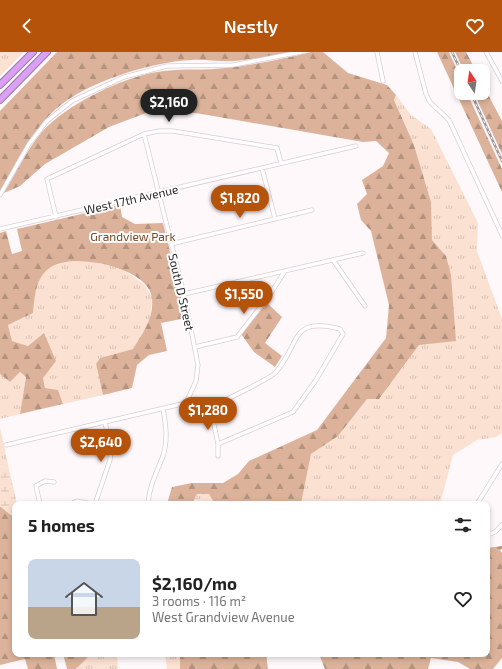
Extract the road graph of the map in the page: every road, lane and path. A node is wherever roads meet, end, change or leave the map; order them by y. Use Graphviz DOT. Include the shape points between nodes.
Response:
graph roads {
  1 [pos="33,52"];
  2 [pos="47,52"];
  3 [pos="302,52"];
  4 [pos="377,52"];
  5 [pos="415,52"];
  6 [pos="486,52"];
  7 [pos="383,81"];
  8 [pos="502,81"];
  9 [pos="0,85"];
  10 [pos="0,100"];
  11 [pos="144,134"];
  12 [pos="356,146"];
  13 [pos="282,163"];
  14 [pos="262,168"];
  15 [pos="158,193"];
  16 [pos="0,195"];
  17 [pos="312,210"];
  18 [pos="56,217"];
  19 [pos="275,219"];
  20 [pos="0,229"];
  21 [pos="502,235"];
  22 [pos="171,244"];
  23 [pos="363,253"];
  24 [pos="333,260"];
  25 [pos="285,272"];
  26 [pos="184,294"];
  27 [pos="366,306"];
  28 [pos="195,347"];
  29 [pos="186,403"];
  30 [pos="210,406"];
  31 [pos="163,408"];
  32 [pos="105,422"];
  33 [pos="218,444"];
  34 [pos="6,445"];
  35 [pos="218,456"];
  36 [pos="502,464"];
  37 [pos="54,482"];
  38 [pos="39,501"];
  39 [pos="96,501"];
  40 [pos="149,501"];
  41 [pos="480,501"];
  42 [pos="502,525"];
  43 [pos="490,534"];
  1 -- 9 [label="highway"];
  2 -- 10 [label="highway"];
  3 -- 16 [label="street" via="233,65 167,66 124,77 78,98 47,121 29,144"];
  4 -- 7 [label="street"];
  5 -- 21 [label="street" via="426,94 430,102 449,120"];
  6 -- 8 [label="street"];
  11 -- 13 [label="street" via="173,131 276,148"];
  11 -- 15 [label="street, South D Street"];
  11 -- 18 [label="street" via="47,179"];
  12 -- 13 [label="street, West 17th Avenue"];
  13 -- 14 [label="street, West 17th Avenue"];
  14 -- 15 [label="street, West 17th Avenue"];
  14 -- 19 [label="street"];
  15 -- 18 [label="street, West 17th Avenue"];
  15 -- 22 [label="street, South D Street"];
  17 -- 19 [label="street"];
  18 -- 20 [label="street, West 17th Avenue"];
  19 -- 22 [label="street"];
  22 -- 26 [label="street, South D Street"];
  23 -- 24 [label="street"];
  24 -- 25 [label="street"];
  24 -- 27 [label="street"];
  25 -- 26 [label="street"];
  25 -- 28 [label="street" via="237,337"];
  26 -- 28 [label="street, South D Street"];
  28 -- 29 [label="street, South D Street" via="196,381"];
  29 -- 30 [label="street"];
  29 -- 31 [label="street"];
  30 -- 33 [label="street"];
  30 -- 33 [label="street" via="276,373 301,331 309,326 323,324 340,329 343,334 316,380 293,412"];
  31 -- 32 [label="street"];
  31 -- 40 [label="street" via="165,444 153,478"];
  32 -- 34 [label="street"];
  32 -- 39 [label="street" via="111,450 110,460"];
  33 -- 35 [label="street"];
  36 -- 41 [label="street"];
  37 -- 38 [label="street" via="45,481 36,486"];
  42 -- 43 [label="street"];
}
